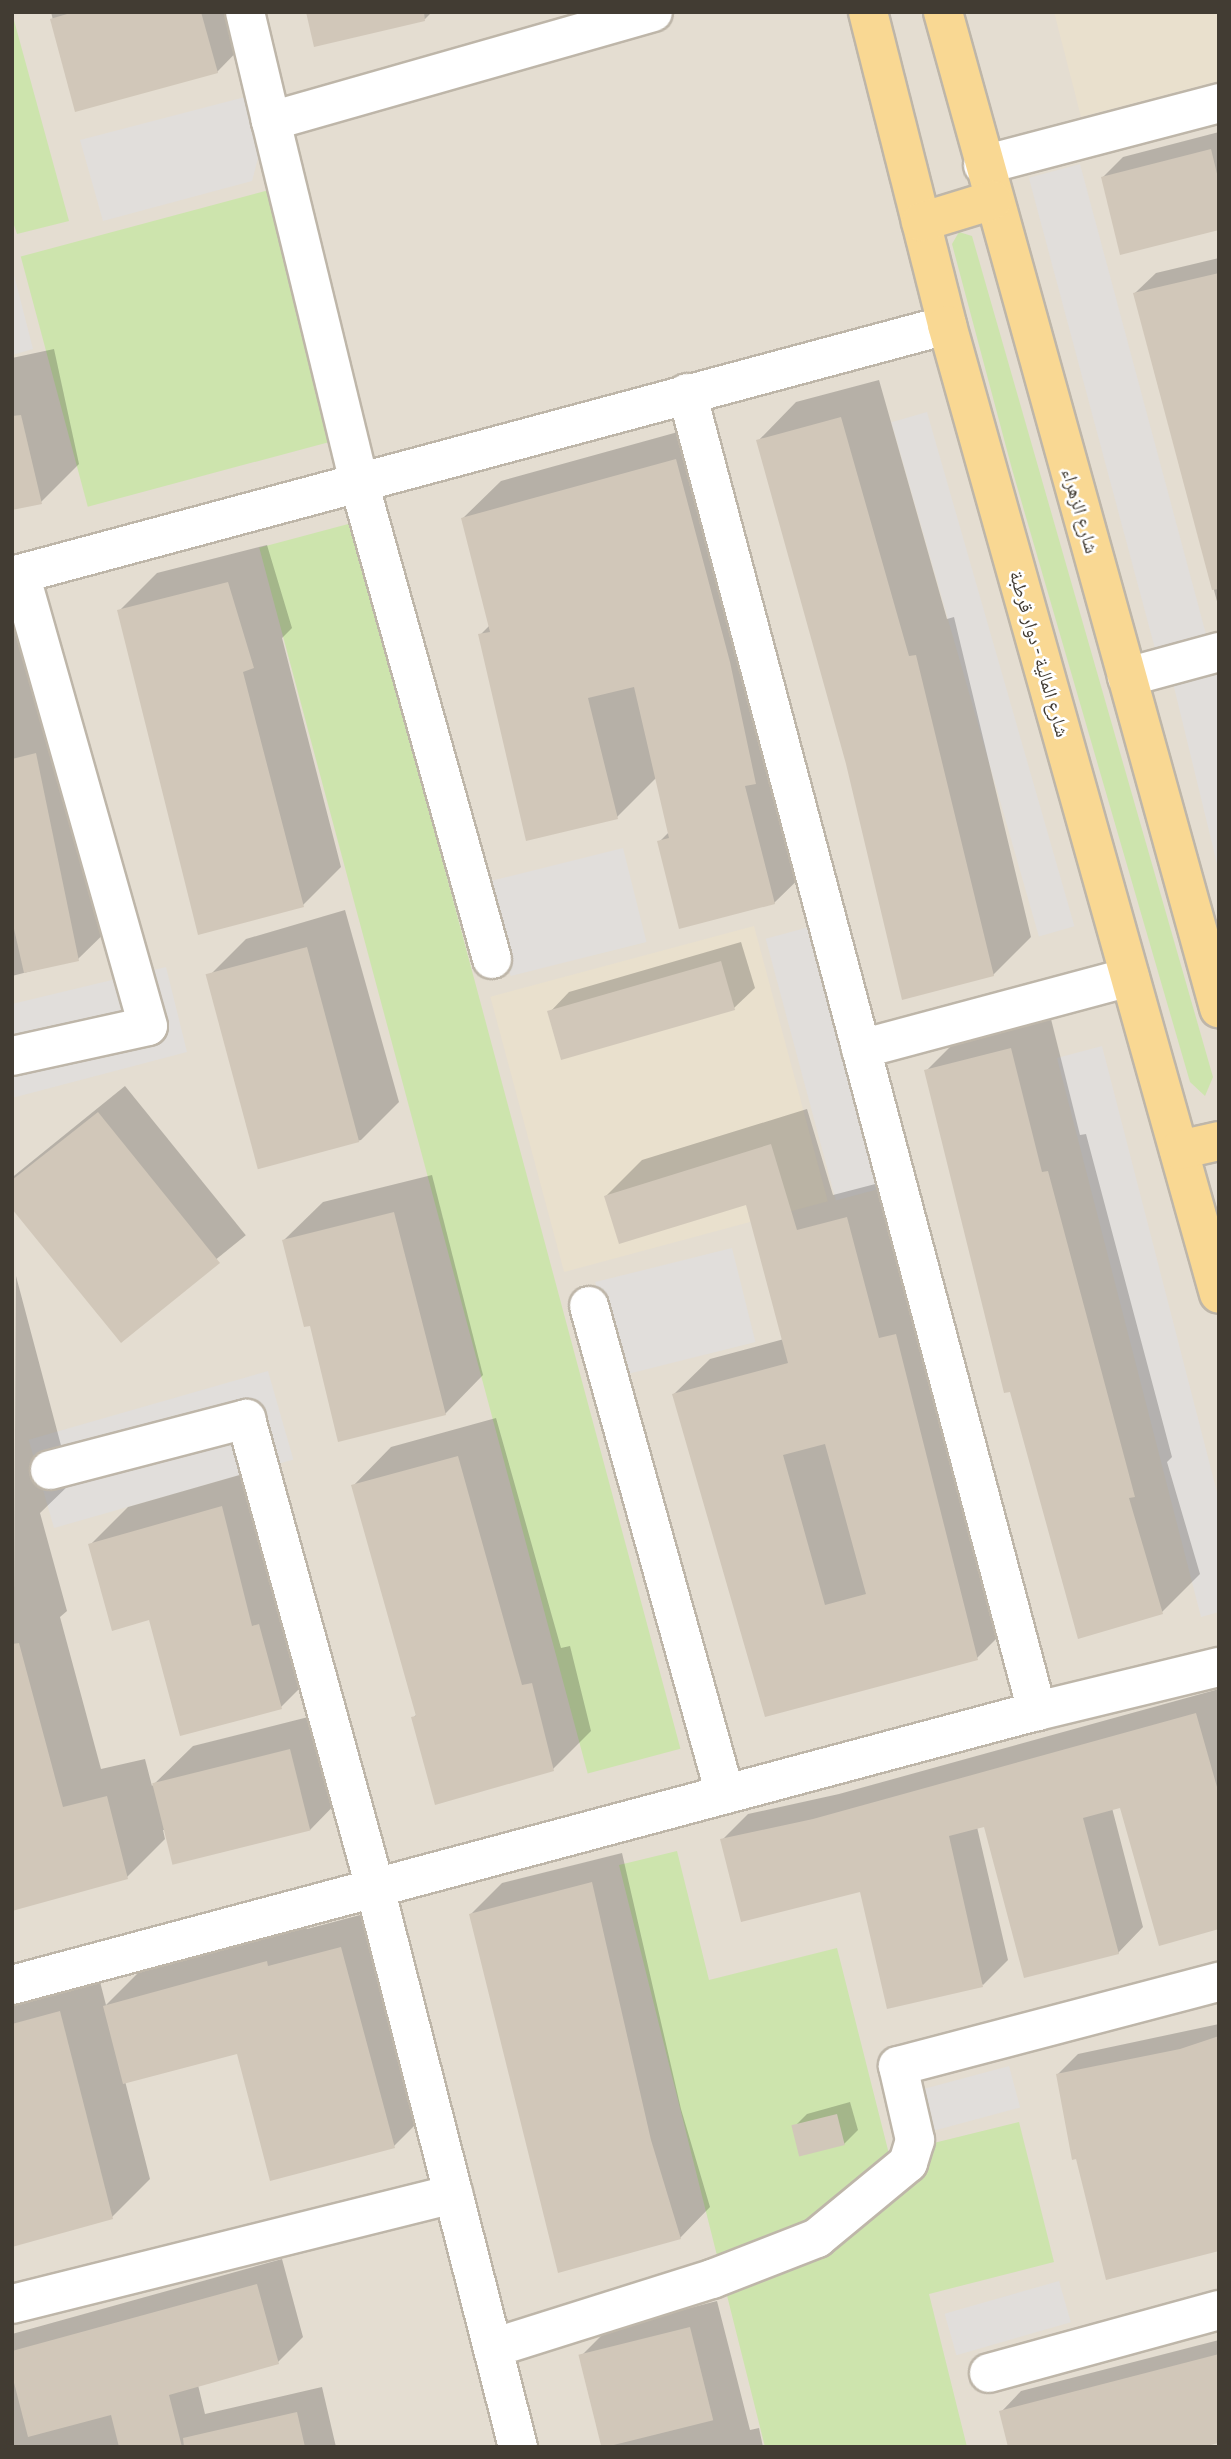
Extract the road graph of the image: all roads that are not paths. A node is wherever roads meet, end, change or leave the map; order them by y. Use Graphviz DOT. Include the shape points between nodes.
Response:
graph roads {
  1 [pos="244,12"];
  2 [pos="653,12"];
  3 [pos="868,12"];
  4 [pos="943,12"];
  5 [pos="1219,103"];
  6 [pos="271,121"];
  7 [pos="988,183"];
  8 [pos="921,222"];
  9 [pos="947,326"];
  10 [pos="687,393"];
  11 [pos="359,482"];
  12 [pos="16,575"];
  13 [pos="1219,652"];
  14 [pos="1127,677"];
  15 [pos="1210,941"];
  16 [pos="492,960"];
  17 [pos="1130,976"];
  18 [pos="1219,1008"];
  19 [pos="861,1049"];
  20 [pos="12,1056"];
  21 [pos="1219,1141"];
  22 [pos="1179,1150"];
  23 [pos="1219,1294"];
  24 [pos="589,1306"];
  25 [pos="50,1470"];
  26 [pos="1219,1667"];
  27 [pos="1037,1711"];
  28 [pos="725,1794"];
  29 [pos="375,1888"];
  30 [pos="1219,1982"];
  31 [pos="12,1985"];
  32 [pos="454,2194"];
  33 [pos="12,2304"];
  34 [pos="1219,2309"];
  35 [pos="493,2348"];
  36 [pos="989,2373"];
  37 [pos="518,2447"];
  1 -- 6 [label="street"];
  2 -- 6 [label="street"];
  3 -- 8 [label="main road, شارع المالية - دوار قرطبة"];
  4 -- 7 [label="main road, شارع الزهراء"];
  5 -- 7 [label="street"];
  6 -- 11 [label="street"];
  7 -- 8 [label="main road"];
  7 -- 14 [label="main road, شارع الزهراء"];
  8 -- 9 [label="main road, شارع المالية - دوار قرطبة"];
  9 -- 10 [label="street"];
  9 -- 17 [label="main road, شارع المالية - دوار قرطبة"];
  10 -- 11 [label="street"];
  10 -- 19 [label="street"];
  11 -- 12 [label="street"];
  11 -- 16 [label="street"];
  12 -- 20 [label="street" via="148,1026"];
  13 -- 14 [label="street"];
  14 -- 15 [label="main road, شارع الزهراء"];
  15 -- 18 [label="main road, شارع الزهراء"];
  17 -- 19 [label="street"];
  17 -- 22 [label="main road, شارع المالية - دوار قرطبة"];
  19 -- 27 [label="street"];
  21 -- 22 [label="main road"];
  22 -- 23 [label="main road, شارع المالية - دوار قرطبة"];
  24 -- 28 [label="street"];
  25 -- 29 [label="street" via="246,1419"];
  26 -- 27 [label="street"];
  27 -- 28 [label="street"];
  28 -- 29 [label="street"];
  29 -- 31 [label="street"];
  29 -- 32 [label="street"];
  30 -- 35 [label="street" via="898,2066 915,2140 908,2163 817,2238 712,2279"];
  32 -- 33 [label="street"];
  32 -- 35 [label="street"];
  34 -- 36 [label="street"];
  35 -- 37 [label="street"];
}
